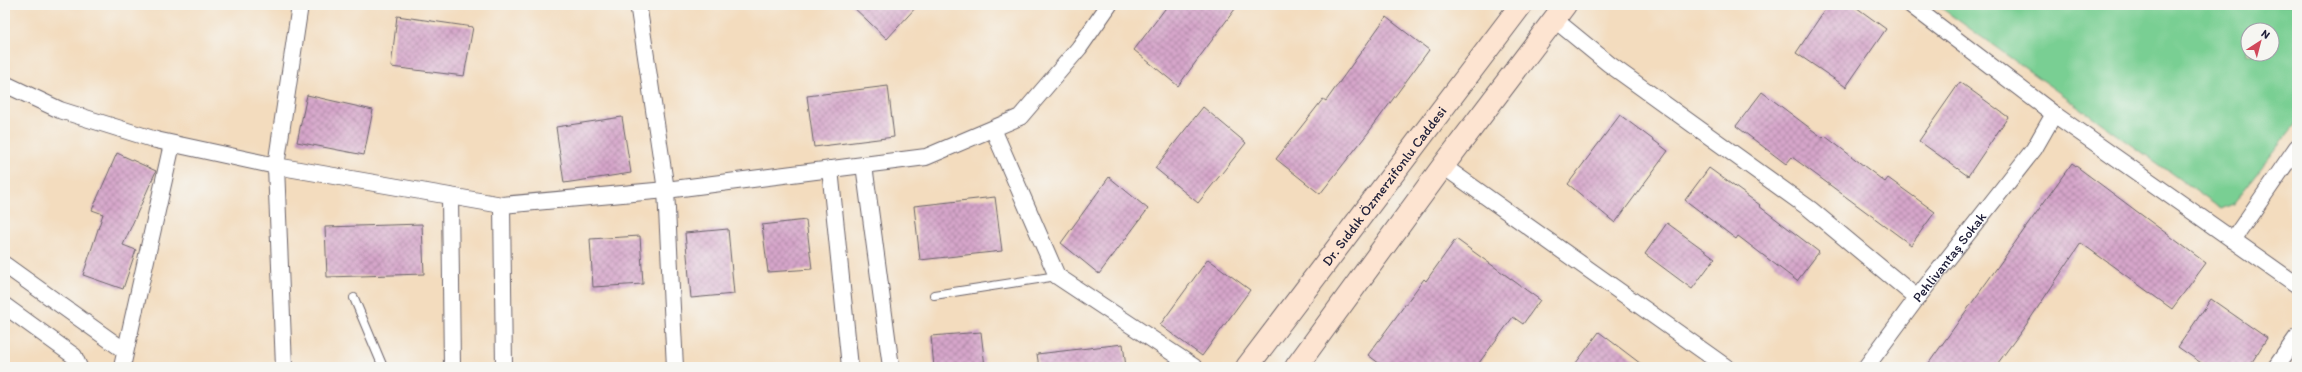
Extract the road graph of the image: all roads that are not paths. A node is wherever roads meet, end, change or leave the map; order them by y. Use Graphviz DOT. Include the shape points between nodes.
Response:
graph roads {
  1 [pos="300,5"];
  2 [pos="641,5"];
  3 [pos="1109,5"];
  4 [pos="1521,5"];
  5 [pos="1911,5"];
  6 [pos="1560,12"];
  7 [pos="5,84"];
  8 [pos="2054,114"];
  9 [pos="993,129"];
  10 [pos="172,144"];
  11 [pos="2297,147"];
  12 [pos="864,165"];
  13 [pos="276,166"];
  14 [pos="1443,166"];
  15 [pos="830,169"];
  16 [pos="666,190"];
  17 [pos="450,196"];
  18 [pos="502,205"];
  19 [pos="2233,240"];
  20 [pos="5,265"];
  21 [pos="1057,276"];
  22 [pos="2297,285"];
  23 [pos="934,295"];
  24 [pos="354,298"];
  25 [pos="1917,298"];
  26 [pos="5,306"];
  27 [pos="2297,337"];
  28 [pos="125,351"];
  29 [pos="79,367"];
  30 [pos="122,367"];
  31 [pos="284,367"];
  32 [pos="383,367"];
  33 [pos="452,367"];
  34 [pos="504,367"];
  35 [pos="675,367"];
  36 [pos="850,367"];
  37 [pos="891,367"];
  38 [pos="1194,367"];
  39 [pos="1247,367"];
  40 [pos="1296,367"];
  41 [pos="1726,367"];
  42 [pos="1866,367"];
  43 [pos="2276,367"];
  1 -- 13 [label="street"];
  2 -- 16 [label="street"];
  3 -- 9 [label="street" via="1079,48 1020,117"];
  4 -- 39 [label="main road, Dr. Sıddık Özmerzifonlu Caddesi"];
  5 -- 8 [label="street"];
  6 -- 14 [label="main road"];
  6 -- 25 [label="street" via="1609,64 1810,209"];
  7 -- 10 [label="street" via="60,110"];
  8 -- 19 [label="street"];
  8 -- 25 [label="street, Pehlivantaş Sokak" via="2034,149"];
  9 -- 12 [label="street" via="926,157"];
  9 -- 21 [label="street"];
  10 -- 13 [label="street"];
  10 -- 28 [label="street"];
  11 -- 19 [label="street"];
  12 -- 15 [label="street"];
  12 -- 37 [label="street"];
  13 -- 17 [label="street"];
  13 -- 31 [label="street"];
  14 -- 40 [label="main road"];
  14 -- 41 [label="street"];
  15 -- 16 [label="street"];
  15 -- 36 [label="street"];
  16 -- 18 [label="street"];
  16 -- 35 [label="street"];
  17 -- 18 [label="street"];
  17 -- 33 [label="street"];
  18 -- 34 [label="street"];
  19 -- 22 [label="street"];
  20 -- 28 [label="street"];
  21 -- 23 [label="lane"];
  21 -- 38 [label="street"];
  24 -- 32 [label="lane"];
  25 -- 42 [label="street, Pehlivantaş Sokak"];
  26 -- 29 [label="street" via="74,356"];
  27 -- 43 [label="street"];
  28 -- 30 [label="street"];
}
